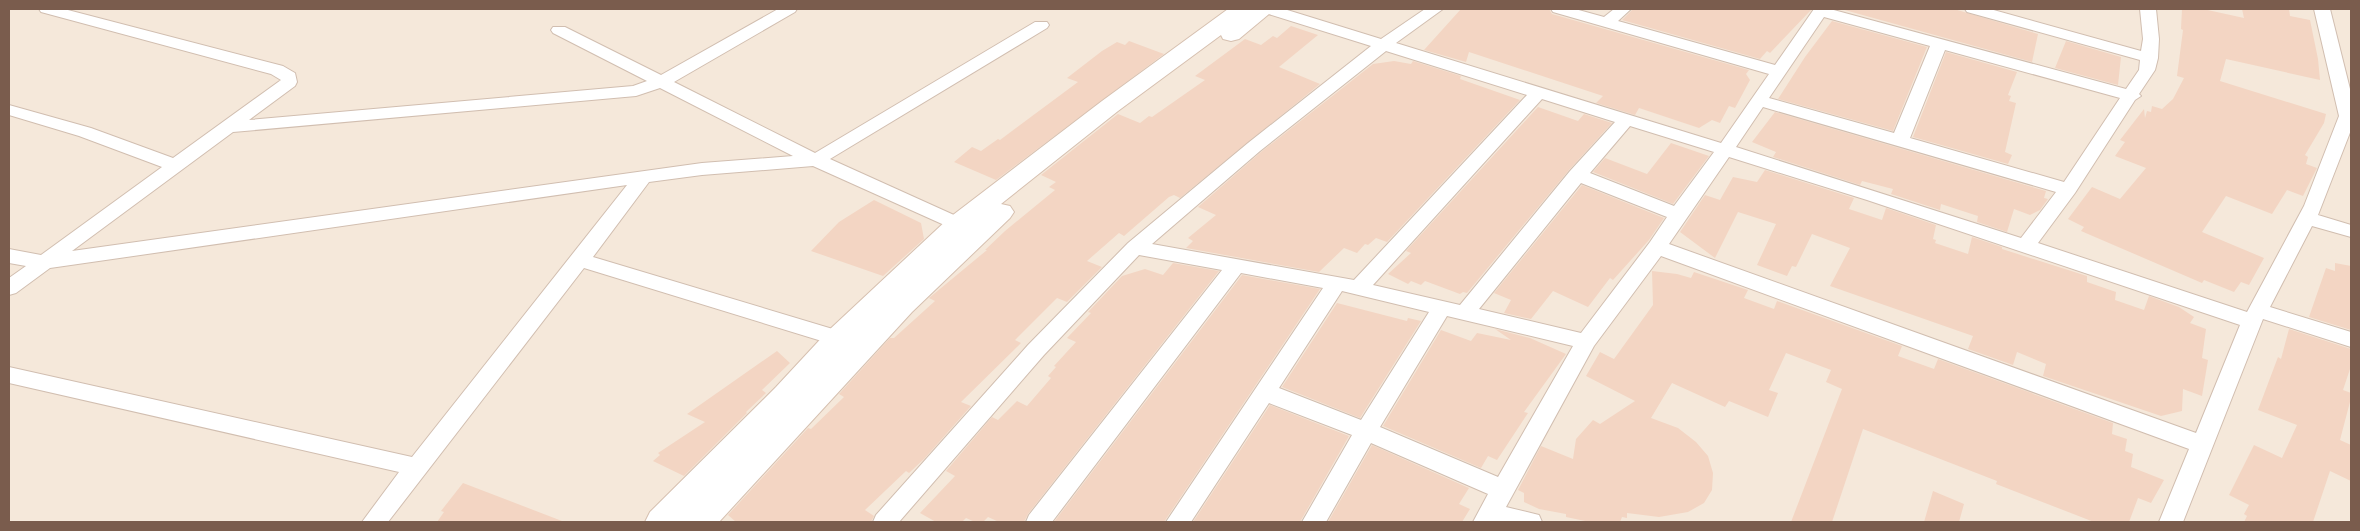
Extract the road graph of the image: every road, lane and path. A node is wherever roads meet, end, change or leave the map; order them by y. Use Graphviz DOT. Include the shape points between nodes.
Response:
graph roads {
  1 [pos="48,9"];
  2 [pos="789,9"];
  3 [pos="1242,9"];
  4 [pos="1264,9"];
  5 [pos="1268,9"];
  6 [pos="1435,9"];
  7 [pos="1559,9"];
  8 [pos="1623,9"];
  9 [pos="1973,9"];
  10 [pos="2148,9"];
  11 [pos="2322,9"];
  12 [pos="1822,10"];
  13 [pos="1606,23"];
  14 [pos="1041,25"];
  15 [pos="560,30"];
  16 [pos="1940,42"];
  17 [pos="1382,45"];
  18 [pos="2150,58"];
  19 [pos="1778,71"];
  20 [pos="662,82"];
  21 [pos="1538,93"];
  22 [pos="2132,96"];
  23 [pos="1758,100"];
  24 [pos="9,110"];
  25 [pos="2349,114"];
  26 [pos="1626,120"];
  27 [pos="228,127"];
  28 [pos="1900,140"];
  29 [pos="1724,151"];
  30 [pos="816,160"];
  31 [pos="174,165"];
  32 [pos="1577,175"];
  33 [pos="641,180"];
  34 [pos="2068,189"];
  35 [pos="1678,214"];
  36 [pos="2307,218"];
  37 [pos="958,224"];
  38 [pos="2351,231"];
  39 [pos="2025,246"];
  40 [pos="1657,247"];
  41 [pos="1135,248"];
  42 [pos="9,256"];
  43 [pos="580,260"];
  44 [pos="43,262"];
  45 [pos="1236,266"];
  46 [pos="1347,286"];
  47 [pos="9,288"];
  48 [pos="1442,308"];
  49 [pos="1464,314"];
  50 [pos="2255,315"];
  51 [pos="838,338"];
  52 [pos="2351,340"];
  53 [pos="1586,342"];
  54 [pos="9,375"];
  55 [pos="1265,392"];
  56 [pos="1366,430"];
  57 [pos="2201,444"];
  58 [pos="416,467"];
  59 [pos="1503,490"];
  60 [pos="1488,518"];
  61 [pos="374,522"];
  62 [pos="665,522"];
  63 [pos="699,522"];
  64 [pos="885,522"];
  65 [pos="1038,522"];
  66 [pos="1178,522"];
  67 [pos="1314,522"];
  68 [pos="1530,522"];
  69 [pos="2171,522"];
  1 -- 27 [label="street" via="277,70 289,78 289,82"];
  2 -- 20 [label="street"];
  3 -- 37 [label="street"];
  4 -- 63 [label="street" via="1043,179 955,253 902,305"];
  5 -- 17 [label="street"];
  6 -- 17 [label="street"];
  7 -- 13 [label="street"];
  8 -- 13 [label="street"];
  9 -- 18 [label="street"];
  10 -- 18 [label="street"];
  11 -- 25 [label="street"];
  12 -- 16 [label="street"];
  12 -- 19 [label="street"];
  13 -- 19 [label="street"];
  14 -- 30 [label="street"];
  15 -- 20 [label="street"];
  16 -- 22 [label="street"];
  16 -- 28 [label="street"];
  17 -- 21 [label="street"];
  17 -- 41 [label="street"];
  18 -- 22 [label="street"];
  19 -- 23 [label="street"];
  20 -- 27 [label="street" via="636,91 594,96"];
  20 -- 30 [label="street"];
  21 -- 26 [label="street"];
  21 -- 46 [label="street"];
  22 -- 34 [label="street"];
  23 -- 28 [label="street"];
  23 -- 29 [label="street"];
  24 -- 31 [label="street" via="85,132"];
  25 -- 36 [label="street"];
  26 -- 29 [label="street"];
  26 -- 32 [label="street"];
  27 -- 31 [label="street"];
  28 -- 34 [label="street"];
  29 -- 35 [label="street"];
  29 -- 39 [label="street"];
  30 -- 33 [label="street" via="726,167"];
  30 -- 37 [label="street"];
  31 -- 44 [label="street"];
  32 -- 35 [label="street"];
  32 -- 49 [label="street"];
  33 -- 43 [label="street"];
  33 -- 44 [label="street"];
  34 -- 39 [label="street"];
  35 -- 40 [label="street"];
  36 -- 38 [label="street"];
  36 -- 50 [label="street"];
  37 -- 51 [label="street"];
  39 -- 50 [label="street"];
  40 -- 53 [label="street"];
  40 -- 57 [label="street"];
  41 -- 45 [label="street"];
  41 -- 64 [label="street" via="1036,350"];
  42 -- 44 [label="street"];
  43 -- 51 [label="street"];
  43 -- 58 [label="street"];
  44 -- 47 [label="street"];
  45 -- 46 [label="street"];
  45 -- 65 [label="street"];
  46 -- 48 [label="street"];
  46 -- 55 [label="street"];
  48 -- 49 [label="street"];
  48 -- 56 [label="street"];
  49 -- 53 [label="street"];
  50 -- 52 [label="street"];
  50 -- 57 [label="street"];
  51 -- 62 [label="street" via="787,396"];
  53 -- 59 [label="street"];
  54 -- 58 [label="street"];
  55 -- 56 [label="street"];
  55 -- 66 [label="street"];
  56 -- 59 [label="street"];
  56 -- 67 [label="street"];
  57 -- 69 [label="street"];
  58 -- 61 [label="street"];
  59 -- 60 [label="street"];
  60 -- 68 [label="street"];
}
